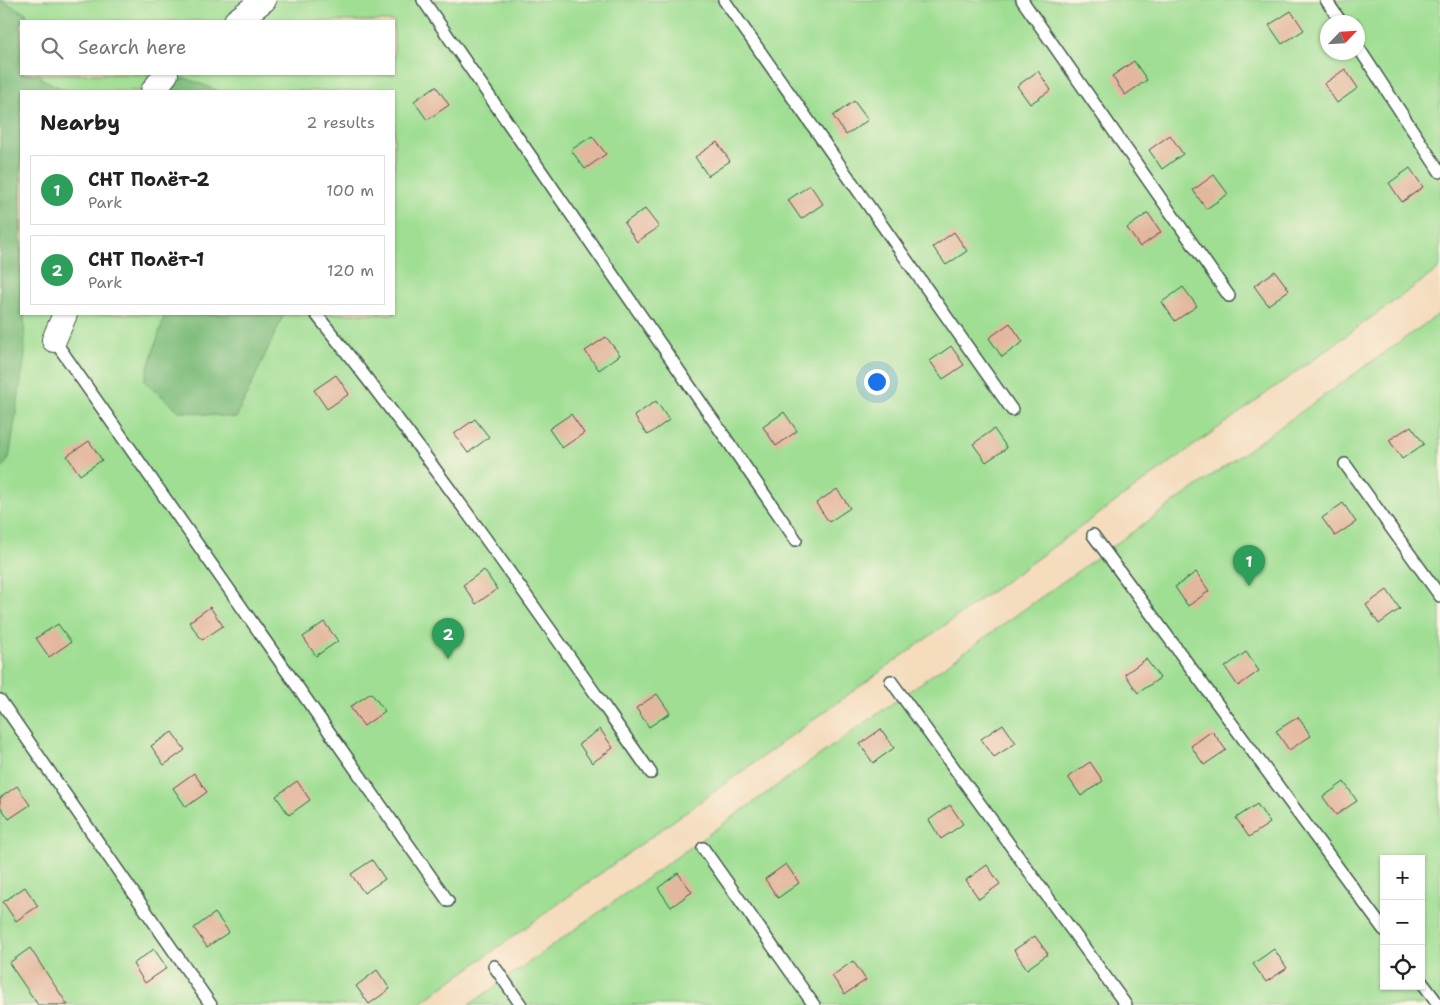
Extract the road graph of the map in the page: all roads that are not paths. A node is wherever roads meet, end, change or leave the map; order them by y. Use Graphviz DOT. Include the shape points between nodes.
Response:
graph roads {
  1 [pos="264,0"];
  2 [pos="423,0"];
  3 [pos="724,0"];
  4 [pos="1022,0"];
  5 [pos="1326,0"];
  6 [pos="1336,15"];
  7 [pos="237,20"];
  8 [pos="1365,59"];
  9 [pos="165,75"];
  10 [pos="154,90"];
  11 [pos="1440,172"];
  12 [pos="1229,296"];
  13 [pos="65,315"];
  14 [pos="317,315"];
  15 [pos="54,340"];
  16 [pos="1012,410"];
  17 [pos="1345,464"];
  18 [pos="1093,535"];
  19 [pos="796,540"];
  20 [pos="1440,596"];
  21 [pos="891,681"];
  22 [pos="0,700"];
  23 [pos="651,773"];
  24 [pos="703,848"];
  25 [pos="448,901"];
  26 [pos="1380,925"];
  27 [pos="494,966"];
  28 [pos="1425,986"];
  29 [pos="211,1005"];
  30 [pos="521,1005"];
  31 [pos="814,1005"];
  32 [pos="1126,1005"];
  33 [pos="1439,1005"];
  1 -- 7 [label="street"];
  2 -- 19 [label="lane"];
  3 -- 16 [label="lane"];
  4 -- 12 [label="lane"];
  5 -- 6 [label="lane"];
  8 -- 11 [label="lane"];
  9 -- 10 [label="street"];
  13 -- 15 [label="street"];
  14 -- 23 [label="lane" via="481,531"];
  15 -- 25 [label="lane"];
  17 -- 20 [label="lane"];
  18 -- 26 [label="lane"];
  21 -- 32 [label="lane"];
  22 -- 29 [label="lane"];
  24 -- 31 [label="lane"];
  27 -- 30 [label="lane"];
  28 -- 33 [label="lane"];
}
